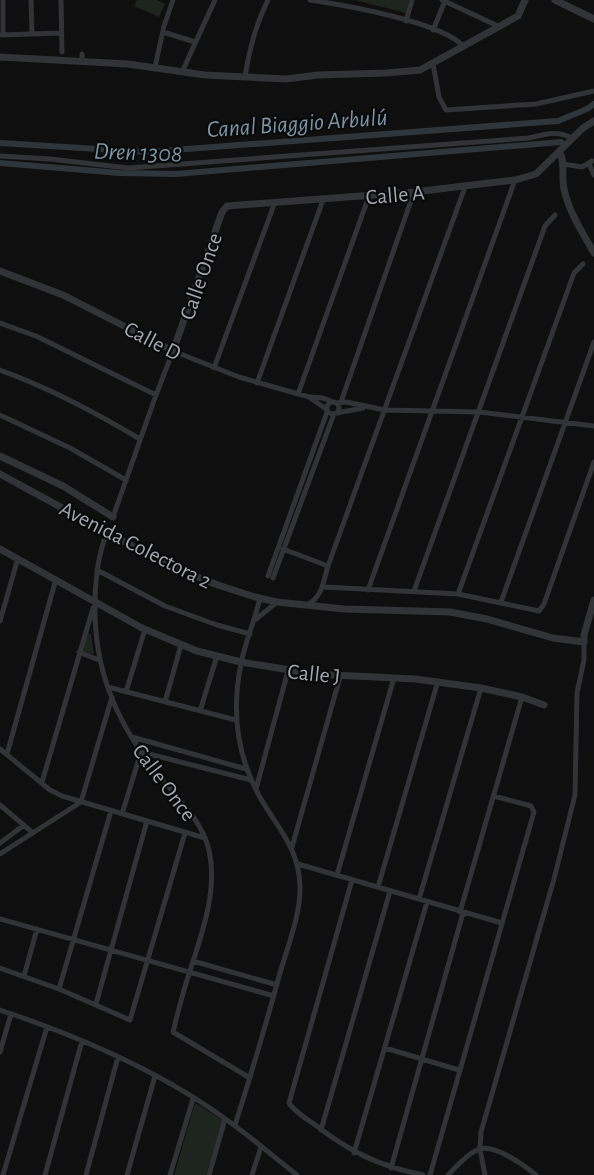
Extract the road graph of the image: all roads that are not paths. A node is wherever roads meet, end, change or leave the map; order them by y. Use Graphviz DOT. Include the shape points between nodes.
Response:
graph roads {
  1 [pos="3,0"];
  2 [pos="31,0"];
  3 [pos="61,0"];
  4 [pos="172,0"];
  5 [pos="215,0"];
  6 [pos="268,0"];
  7 [pos="310,0"];
  8 [pos="412,0"];
  9 [pos="525,0"];
  10 [pos="555,0"];
  11 [pos="443,1"];
  12 [pos="333,2"];
  13 [pos="594,19"];
  14 [pos="406,21"];
  15 [pos="498,26"];
  16 [pos="433,30"];
  17 [pos="163,32"];
  18 [pos="61,33"];
  19 [pos="32,34"];
  20 [pos="2,35"];
  21 [pos="195,42"];
  22 [pos="464,48"];
  23 [pos="62,52"];
  24 [pos="0,57"];
  25 [pos="433,64"];
  26 [pos="155,67"];
  27 [pos="182,72"];
  28 [pos="245,77"];
  29 [pos="594,91"];
  30 [pos="594,121"];
  31 [pos="572,138"];
  32 [pos="557,154"];
  33 [pos="0,156"];
  34 [pos="563,164"];
  35 [pos="594,175"];
  36 [pos="515,180"];
  37 [pos="465,187"];
  38 [pos="414,192"];
  39 [pos="369,196"];
  40 [pos="323,200"];
  41 [pos="275,202"];
  42 [pos="227,206"];
  43 [pos="555,215"];
  44 [pos="594,253"];
  45 [pos="583,264"];
  46 [pos="0,271"];
  47 [pos="0,323"];
  48 [pos="594,342"];
  49 [pos="174,351"];
  50 [pos="214,368"];
  51 [pos="0,370"];
  52 [pos="257,383"];
  53 [pos="298,394"];
  54 [pos="156,395"];
  55 [pos="309,397"];
  56 [pos="337,402"];
  57 [pos="367,408"];
  58 [pos="385,410"];
  59 [pos="433,411"];
  60 [pos="331,412"];
  61 [pos="479,412"];
  62 [pos="0,415"];
  63 [pos="523,416"];
  64 [pos="566,422"];
  65 [pos="594,426"];
  66 [pos="140,439"];
  67 [pos="0,456"];
  68 [pos="594,462"];
  69 [pos="0,474"];
  70 [pos="126,480"];
  71 [pos="113,517"];
  72 [pos="107,532"];
  73 [pos="0,549"];
  74 [pos="283,549"];
  75 [pos="18,558"];
  76 [pos="328,566"];
  77 [pos="97,570"];
  78 [pos="56,579"];
  79 [pos="324,587"];
  80 [pos="368,590"];
  81 [pos="414,591"];
  82 [pos="458,594"];
  83 [pos="260,598"];
  84 [pos="594,600"];
  85 [pos="95,602"];
  86 [pos="277,602"];
  87 [pos="501,602"];
  88 [pos="306,606"];
  89 [pos="0,621"];
  90 [pos="254,621"];
  91 [pos="145,629"];
  92 [pos="250,634"];
  93 [pos="584,642"];
  94 [pos="181,645"];
  95 [pos="79,652"];
  96 [pos="217,656"];
  97 [pos="99,660"];
  98 [pos="241,662"];
  99 [pos="288,671"];
  100 [pos="340,677"];
  101 [pos="394,678"];
  102 [pos="438,681"];
  103 [pos="108,687"];
  104 [pos="481,688"];
  105 [pos="126,692"];
  106 [pos="112,697"];
  107 [pos="522,697"];
  108 [pos="165,702"];
  109 [pos="544,705"];
  110 [pos="200,711"];
  111 [pos="236,720"];
  112 [pos="131,737"];
  113 [pos="0,749"];
  114 [pos="141,752"];
  115 [pos="7,754"];
  116 [pos="246,769"];
  117 [pos="251,780"];
  118 [pos="42,782"];
  119 [pos="256,789"];
  120 [pos="62,796"];
  121 [pos="494,796"];
  122 [pos="81,802"];
  123 [pos="0,805"];
  124 [pos="111,811"];
  125 [pos="122,814"];
  126 [pos="61,815"];
  127 [pos="147,821"];
  128 [pos="24,825"];
  129 [pos="185,832"];
  130 [pos="33,833"];
  131 [pos="205,838"];
  132 [pos="0,843"];
  133 [pos="292,847"];
  134 [pos="0,854"];
  135 [pos="298,864"];
  136 [pos="338,875"];
  137 [pos="352,880"];
  138 [pos="378,887"];
  139 [pos="390,891"];
  140 [pos="419,899"];
  141 [pos="427,902"];
  142 [pos="462,912"];
  143 [pos="0,919"];
  144 [pos="502,923"];
  145 [pos="37,929"];
  146 [pos="74,938"];
  147 [pos="110,949"];
  148 [pos="147,960"];
  149 [pos="194,961"];
  150 [pos="0,968"];
  151 [pos="190,972"];
  152 [pos="24,976"];
  153 [pos="277,985"];
  154 [pos="59,989"];
  155 [pos="274,996"];
  156 [pos="96,1004"];
  157 [pos="0,1010"];
  158 [pos="12,1014"];
  159 [pos="47,1027"];
  160 [pos="82,1041"];
  161 [pos="385,1048"];
  162 [pos="0,1052"];
  163 [pos="118,1058"];
  164 [pos="423,1059"];
  165 [pos="459,1070"];
  166 [pos="155,1076"];
  167 [pos="250,1078"];
  168 [pos="193,1099"];
  169 [pos="225,1119"];
  170 [pos="235,1125"];
  171 [pos="321,1130"];
  172 [pos="261,1147"];
  173 [pos="480,1149"];
  174 [pos="354,1153"];
  175 [pos="391,1168"];
  176 [pos="3,1175"];
  177 [pos="45,1175"];
  178 [pos="86,1175"];
  179 [pos="127,1175"];
  180 [pos="170,1175"];
  181 [pos="209,1175"];
  182 [pos="252,1175"];
  183 [pos="297,1175"];
  184 [pos="423,1175"];
  185 [pos="430,1175"];
  186 [pos="448,1175"];
  187 [pos="485,1175"];
  188 [pos="536,1175"];
  1 -- 20 [label="street"];
  2 -- 19 [label="street"];
  3 -- 18 [label="street"];
  4 -- 17 [label="street"];
  5 -- 21 [label="street"];
  6 -- 28 [label="street" via="259,18"];
  7 -- 12 [label="street"];
  8 -- 14 [label="street"];
  9 -- 15 [label="street" via="518,16"];
  10 -- 13 [label="street"];
  11 -- 15 [label="street"];
  11 -- 16 [label="street"];
  12 -- 14 [label="street"];
  14 -- 16 [label="street"];
  15 -- 22 [label="street"];
  16 -- 22 [label="street" via="453,38"];
  17 -- 21 [label="street"];
  17 -- 26 [label="street"];
  18 -- 19 [label="street"];
  18 -- 23 [label="street"];
  19 -- 20 [label="street"];
  21 -- 27 [label="street"];
  22 -- 25 [label="street"];
  24 -- 26 [label="street" via="82,58"];
  25 -- 28 [label="street" via="420,70 387,74"];
  25 -- 29 [label="street" via="439,97 446,110 536,104"];
  26 -- 27 [label="street"];
  27 -- 28 [label="street"];
  30 -- 31 [label="street, Calle A"];
  31 -- 32 [label="street, Calle A"];
  31 -- 33 [label="street" via="555,133 128,168"];
  32 -- 34 [label="street" via="562,156"];
  32 -- 36 [label="street, Calle A" via="536,174"];
  34 -- 35 [label="street" via="591,163"];
  34 -- 44 [label="street" via="562,181 570,209"];
  36 -- 37 [label="street, Calle A"];
  36 -- 59 [label="street"];
  37 -- 38 [label="street, Calle A"];
  37 -- 58 [label="street"];
  38 -- 39 [label="street, Calle A"];
  38 -- 56 [label="street"];
  39 -- 40 [label="street, Calle A"];
  39 -- 53 [label="street"];
  40 -- 41 [label="street, Calle A"];
  40 -- 52 [label="street"];
  41 -- 42 [label="street, Calle A"];
  41 -- 50 [label="street"];
  42 -- 49 [label="street, Calle Once"];
  43 -- 61 [label="street" via="544,226"];
  45 -- 63 [label="street" via="574,273"];
  46 -- 49 [label="street, Calle D" via="63,295"];
  47 -- 54 [label="street" via="36,336"];
  48 -- 64 [label="street"];
  49 -- 50 [label="street, Calle D"];
  49 -- 54 [label="street, Calle Once"];
  50 -- 52 [label="street, Calle D"];
  51 -- 66 [label="street" via="83,405"];
  52 -- 53 [label="street, Calle D"];
  53 -- 55 [label="street, Calle D"];
  54 -- 66 [label="street, Calle Once"];
  55 -- 56 [label="street, Calle D"];
  55 -- 60 [label="street, Calle D"];
  56 -- 57 [label="street, Calle D"];
  56 -- 60 [label="street" via="339,407"];
  56 -- 60 [label="street" via="328,404"];
  57 -- 58 [label="street, Calle D"];
  57 -- 60 [label="street, Calle D"];
  58 -- 59 [label="street, Calle D"];
  58 -- 76 [label="street"];
  59 -- 61 [label="street, Calle D"];
  59 -- 80 [label="street"];
  60 -- 74 [label="street"];
  60 -- 74 [label="street" via="271,577"];
  61 -- 63 [label="street, Calle D"];
  61 -- 81 [label="street"];
  62 -- 70 [label="street" via="70,447"];
  63 -- 64 [label="street, Calle D"];
  63 -- 82 [label="street"];
  64 -- 65 [label="street, Calle D"];
  64 -- 87 [label="street"];
  66 -- 70 [label="street, Calle Once"];
  67 -- 71 [label="street, Avenida Colectora 2" via="63,486"];
  68 -- 87 [label="street" via="544,604 539,611"];
  69 -- 72 [label="street, Avenida Colectora 2"];
  70 -- 71 [label="street, Calle Once"];
  72 -- 77 [label="street, Calle Once"];
  72 -- 83 [label="street, Avenida Colectora 2" via="167,565"];
  73 -- 75 [label="street, Calle J"];
  74 -- 76 [label="street"];
  75 -- 78 [label="street, Calle J"];
  75 -- 89 [label="street"];
  76 -- 79 [label="street"];
  77 -- 85 [label="street, Calle Once"];
  77 -- 92 [label="street" via="165,606"];
  78 -- 85 [label="street, Calle J"];
  78 -- 115 [label="street"];
  79 -- 80 [label="street"];
  79 -- 88 [label="street"];
  80 -- 81 [label="street"];
  81 -- 82 [label="street"];
  82 -- 87 [label="street"];
  83 -- 86 [label="street, Avenida Colectora 2"];
  83 -- 90 [label="street"];
  84 -- 93 [label="street"];
  85 -- 91 [label="street, Calle J"];
  85 -- 95 [label="street"];
  85 -- 97 [label="street, Calle Once"];
  86 -- 88 [label="street, Avenida Colectora 2"];
  86 -- 90 [label="street"];
  88 -- 93 [label="street, Avenida Colectora 2" via="450,612"];
  90 -- 92 [label="street"];
  91 -- 94 [label="street, Calle J"];
  91 -- 105 [label="street"];
  92 -- 98 [label="street"];
  93 -- 173 [label="street" via="575,795 481,1132"];
  94 -- 96 [label="street, Calle J"];
  94 -- 108 [label="street"];
  95 -- 97 [label="street"];
  95 -- 118 [label="street"];
  96 -- 98 [label="street, Calle J"];
  96 -- 110 [label="street"];
  97 -- 103 [label="street, Calle Once"];
  98 -- 99 [label="street, Calle J"];
  98 -- 111 [label="street"];
  99 -- 100 [label="street, Calle J"];
  99 -- 119 [label="street"];
  100 -- 101 [label="street, Calle J"];
  100 -- 133 [label="street"];
  101 -- 102 [label="street, Calle J"];
  101 -- 136 [label="street"];
  102 -- 104 [label="street, Calle J"];
  102 -- 138 [label="street"];
  103 -- 105 [label="street"];
  103 -- 106 [label="street, Calle Once"];
  104 -- 107 [label="street, Calle J"];
  104 -- 140 [label="street"];
  105 -- 108 [label="street"];
  106 -- 112 [label="street, Calle Once"];
  106 -- 122 [label="street"];
  107 -- 109 [label="street, Calle J"];
  107 -- 121 [label="street"];
  108 -- 110 [label="street"];
  110 -- 111 [label="street"];
  111 -- 116 [label="street"];
  112 -- 114 [label="street, Calle Once"];
  112 -- 116 [label="street"];
  113 -- 115 [label="street"];
  114 -- 117 [label="street"];
  114 -- 125 [label="street"];
  114 -- 131 [label="street, Calle Once" via="187,808"];
  115 -- 118 [label="street"];
  116 -- 117 [label="street"];
  117 -- 119 [label="street"];
  118 -- 120 [label="street"];
  119 -- 133 [label="street"];
  120 -- 122 [label="street"];
  120 -- 126 [label="street" via="67,806"];
  121 -- 142 [label="street"];
  121 -- 144 [label="street" via="534,808"];
  122 -- 124 [label="street"];
  122 -- 126 [label="street"];
  123 -- 128 [label="street"];
  124 -- 125 [label="street"];
  124 -- 146 [label="street"];
  125 -- 127 [label="street"];
  126 -- 130 [label="street"];
  127 -- 129 [label="street"];
  127 -- 147 [label="street"];
  128 -- 130 [label="street"];
  128 -- 132 [label="street"];
  129 -- 131 [label="street"];
  129 -- 148 [label="street"];
  130 -- 134 [label="street"];
  131 -- 149 [label="street, Calle Once" via="212,871 211,888"];
  133 -- 135 [label="street"];
  135 -- 136 [label="street"];
  135 -- 153 [label="street" via="300,901"];
  136 -- 137 [label="street"];
  137 -- 138 [label="street"];
  137 -- 171 [label="street" via="289,1103"];
  138 -- 139 [label="street"];
  139 -- 140 [label="street"];
  139 -- 171 [label="street"];
  140 -- 141 [label="street"];
  141 -- 142 [label="street"];
  141 -- 161 [label="street"];
  142 -- 144 [label="street"];
  142 -- 164 [label="street"];
  143 -- 145 [label="street"];
  144 -- 165 [label="street"];
  145 -- 146 [label="street"];
  145 -- 152 [label="street"];
  146 -- 147 [label="street"];
  146 -- 154 [label="street"];
  147 -- 148 [label="street"];
  147 -- 156 [label="street"];
  148 -- 151 [label="street"];
  148 -- 156 [label="street" via="130,1020"];
  149 -- 151 [label="street, Calle Once"];
  149 -- 153 [label="street"];
  150 -- 152 [label="street"];
  151 -- 155 [label="street"];
  151 -- 167 [label="street, Calle Once" via="173,1032"];
  152 -- 154 [label="street"];
  153 -- 155 [label="street"];
  154 -- 156 [label="street"];
  155 -- 167 [label="street"];
  157 -- 158 [label="street"];
  158 -- 159 [label="street"];
  158 -- 162 [label="street"];
  159 -- 160 [label="street"];
  159 -- 176 [label="street"];
  160 -- 163 [label="street"];
  160 -- 177 [label="street"];
  161 -- 164 [label="street"];
  161 -- 174 [label="street"];
  163 -- 166 [label="street"];
  163 -- 178 [label="street"];
  164 -- 165 [label="street"];
  164 -- 175 [label="street"];
  165 -- 185 [label="street"];
  166 -- 168 [label="street"];
  166 -- 179 [label="street"];
  167 -- 170 [label="street"];
  168 -- 169 [label="street"];
  168 -- 180 [label="street"];
  169 -- 170 [label="street"];
  169 -- 181 [label="street"];
  170 -- 172 [label="street"];
  171 -- 174 [label="street"];
  172 -- 182 [label="street"];
  172 -- 183 [label="street"];
  173 -- 186 [label="street"];
  173 -- 187 [label="street"];
  173 -- 188 [label="street" via="501,1153"];
  174 -- 175 [label="street"];
  175 -- 184 [label="street"];
}
